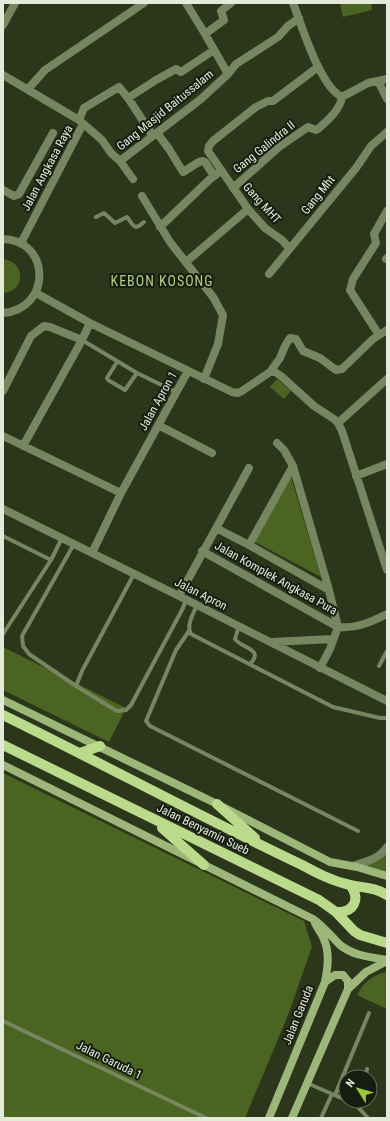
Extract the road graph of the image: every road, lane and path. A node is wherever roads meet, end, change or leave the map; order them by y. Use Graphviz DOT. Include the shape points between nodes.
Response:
graph roads {
  1 [pos="15,3"];
  2 [pos="144,3"];
  3 [pos="186,3"];
  4 [pos="231,3"];
  5 [pos="293,3"];
  6 [pos="298,18"];
  7 [pos="3,25"];
  8 [pos="205,34"];
  9 [pos="214,50"];
  10 [pos="318,68"];
  11 [pos="228,74"];
  12 [pos="3,75"];
  13 [pos="387,79"];
  14 [pos="378,81"];
  15 [pos="28,89"];
  16 [pos="342,97"];
  17 [pos="128,98"];
  18 [pos="387,99"];
  19 [pos="81,122"];
  20 [pos="387,132"];
  21 [pos="53,133"];
  22 [pos="155,134"];
  23 [pos="120,161"];
  24 [pos="221,171"];
  25 [pos="214,176"];
  26 [pos="132,179"];
  27 [pos="233,188"];
  28 [pos="3,190"];
  29 [pos="142,196"];
  30 [pos="248,209"];
  31 [pos="387,211"];
  32 [pos="96,217"];
  33 [pos="144,222"];
  34 [pos="160,227"];
  35 [pos="3,239"];
  36 [pos="21,243"];
  37 [pos="289,248"];
  38 [pos="186,262"];
  39 [pos="269,274"];
  40 [pos="36,293"];
  41 [pos="4,314"];
  42 [pos="90,323"];
  43 [pos="387,330"];
  44 [pos="379,335"];
  45 [pos="82,340"];
  46 [pos="117,362"];
  47 [pos="188,371"];
  48 [pos="270,372"];
  49 [pos="137,373"];
  50 [pos="204,379"];
  51 [pos="387,379"];
  52 [pos="3,391"];
  53 [pos="176,392"];
  54 [pos="338,423"];
  55 [pos="158,425"];
  56 [pos="3,436"];
  57 [pos="277,443"];
  58 [pos="23,446"];
  59 [pos="212,453"];
  60 [pos="387,464"];
  61 [pos="293,466"];
  62 [pos="250,468"];
  63 [pos="356,476"];
  64 [pos="121,494"];
  65 [pos="3,509"];
  66 [pos="216,528"];
  67 [pos="3,536"];
  68 [pos="62,538"];
  69 [pos="74,544"];
  70 [pos="249,545"];
  71 [pos="202,551"];
  72 [pos="92,553"];
  73 [pos="51,560"];
  74 [pos="387,570"];
  75 [pos="134,574"];
  76 [pos="330,590"];
  77 [pos="182,598"];
  78 [pos="197,605"];
  79 [pos="387,614"];
  80 [pos="239,626"];
  81 [pos="338,627"];
  82 [pos="189,631"];
  83 [pos="3,634"];
  84 [pos="333,639"];
  85 [pos="270,642"];
  86 [pos="387,651"];
  87 [pos="250,664"];
  88 [pos="379,666"];
  89 [pos="320,668"];
  90 [pos="76,686"];
  91 [pos="3,700"];
  92 [pos="387,701"];
  93 [pos="3,715"];
  94 [pos="387,718"];
  95 [pos="3,745"];
  96 [pos="100,746"];
  97 [pos="80,752"];
  98 [pos="3,765"];
  99 [pos="217,804"];
  100 [pos="153,820"];
  101 [pos="358,831"];
  102 [pos="387,847"];
  103 [pos="265,848"];
  104 [pos="204,865"];
  105 [pos="352,866"];
  106 [pos="387,876"];
  107 [pos="350,885"];
  108 [pos="387,895"];
  109 [pos="336,912"];
  110 [pos="313,919"];
  111 [pos="387,943"];
  112 [pos="387,960"];
  113 [pos="325,982"];
  114 [pos="348,989"];
  115 [pos="369,1013"];
  116 [pos="3,1021"];
  117 [pos="307,1083"];
  118 [pos="333,1095"];
  119 [pos="338,1097"];
  120 [pos="361,1109"];
  121 [pos="206,1118"];
  122 [pos="269,1118"];
  123 [pos="292,1118"];
  124 [pos="320,1118"];
  125 [pos="368,1118"];
  1 -- 7 [label="street"];
  2 -- 15 [label="street" via="45,70"];
  3 -- 8 [label="street"];
  4 -- 8 [label="street" via="221,11 224,20"];
  5 -- 6 [label="street"];
  6 -- 10 [label="street"];
  6 -- 11 [label="street, Gang Masjid Baitussalam" via="278,37 236,64"];
  8 -- 9 [label="street"];
  9 -- 11 [label="street"];
  9 -- 17 [label="street" via="181,72 176,69"];
  10 -- 16 [label="street" via="328,86"];
  10 -- 24 [label="street, Gang MHT" via="273,101 256,107 209,146 208,153"];
  11 -- 22 [label="street, Gang Masjid Baitussalam" via="201,99"];
  12 -- 15 [label="street, Jalan Angkasa Raya"];
  13 -- 14 [label="street"];
  14 -- 16 [label="street" via="368,83"];
  14 -- 18 [label="street"];
  15 -- 19 [label="street, Jalan Angkasa Raya"];
  16 -- 27 [label="street, Gang Galindra II" via="336,110 318,129 308,127 279,148"];
  17 -- 19 [label="street" via="119,87 117,88 84,108"];
  17 -- 22 [label="street"];
  19 -- 23 [label="street" via="102,140"];
  19 -- 36 [label="street, Jalan Angkasa Raya"];
  20 -- 37 [label="street, Gang Mht" via="371,146 356,168"];
  21 -- 28 [label="street" via="19,194 14,196"];
  22 -- 23 [label="street, Gang Masjid Baitussalam"];
  22 -- 25 [label="street" via="169,149 183,172 203,161"];
  23 -- 26 [label="street"];
  24 -- 25 [label="street"];
  24 -- 27 [label="street, Gang MHT"];
  25 -- 34 [label="street"];
  27 -- 30 [label="street, Gang MHT"];
  29 -- 34 [label="street"];
  30 -- 37 [label="street, Gang MHT" via="265,228"];
  30 -- 38 [label="street, Gang Mht"];
  31 -- 44 [label="street" via="374,234 376,243 353,279 350,290"];
  32 -- 33 [label="lane" via="104,214 115,222 127,217 135,227"];
  34 -- 38 [label="street"];
  35 -- 36 [label="street"];
  36 -- 40 [label="street" via="33,254 38,265 40,277"];
  37 -- 39 [label="street, Gang Mht"];
  38 -- 50 [label="street" via="223,315 218,344"];
  40 -- 41 [label="street" via="23,307"];
  40 -- 42 [label="street, Jalan Apron 1"];
  42 -- 45 [label="street"];
  42 -- 47 [label="street, Jalan Apron 1"];
  43 -- 44 [label="street"];
  44 -- 48 [label="street" via="342,369 336,370 320,358 303,351 296,338 290,338"];
  45 -- 46 [label="lane"];
  45 -- 52 [label="street" via="44,326 31,336"];
  45 -- 58 [label="street"];
  46 -- 49 [label="lane"];
  46 -- 49 [label="lane" via="107,378 123,389 125,390"];
  47 -- 50 [label="street"];
  47 -- 53 [label="street, Jalan Apron 1"];
  48 -- 50 [label="street" via="238,393"];
  48 -- 54 [label="street" via="281,376 314,406"];
  49 -- 53 [label="lane"];
  51 -- 54 [label="street"];
  53 -- 55 [label="street, Jalan Apron 1"];
  54 -- 63 [label="street"];
  55 -- 59 [label="street"];
  55 -- 64 [label="street, Jalan Apron 1"];
  56 -- 58 [label="street"];
  57 -- 61 [label="street, Jalan Komplek Angkasa Pura"];
  58 -- 64 [label="street"];
  60 -- 63 [label="street"];
  61 -- 70 [label="street, Jalan Komplek Angkasa Pura"];
  61 -- 76 [label="street, Jalan Komplek Angkasa Pura"];
  62 -- 66 [label="street, Jalan Komplek Angkasa Pura"];
  63 -- 74 [label="street"];
  64 -- 72 [label="street, Jalan Apron 1"];
  65 -- 68 [label="street, Jalan Apron"];
  66 -- 70 [label="street, Jalan Komplek Angkasa Pura"];
  66 -- 71 [label="street, Jalan Komplek Angkasa Pura"];
  67 -- 73 [label="lane"];
  68 -- 69 [label="street, Jalan Apron"];
  68 -- 73 [label="lane"];
  69 -- 72 [label="street, Jalan Apron"];
  69 -- 90 [label="lane" via="22,636 23,646 29,654"];
  70 -- 76 [label="street, Jalan Komplek Angkasa Pura"];
  71 -- 77 [label="street, Jalan Komplek Angkasa Pura"];
  71 -- 81 [label="street, Jalan Komplek Angkasa Pura"];
  72 -- 75 [label="street, Jalan Apron"];
  73 -- 83 [label="lane"];
  75 -- 77 [label="street, Jalan Apron"];
  75 -- 90 [label="lane"];
  76 -- 81 [label="street, Jalan Komplek Angkasa Pura"];
  77 -- 78 [label="street, Jalan Apron"];
  77 -- 90 [label="lane" via="183,608 126,710 117,711"];
  78 -- 80 [label="street, Jalan Apron"];
  78 -- 82 [label="lane"];
  79 -- 81 [label="street, Jalan Komplek Angkasa Pura" via="366,624 350,628"];
  80 -- 85 [label="street, Jalan Apron"];
  80 -- 87 [label="lane" via="235,639 252,650 255,656"];
  81 -- 84 [label="street, Jalan Komplek Angkasa Pura"];
  82 -- 87 [label="lane"];
  82 -- 101 [label="lane" via="176,650 146,721 150,726"];
  84 -- 85 [label="street"];
  84 -- 89 [label="street, Jalan Komplek Angkasa Pura"];
  85 -- 89 [label="street, Jalan Apron"];
  86 -- 88 [label="lane"];
  87 -- 94 [label="lane" via="333,707"];
  89 -- 92 [label="street, Jalan Apron"];
  91 -- 96 [label="main road"];
  93 -- 97 [label="main road, Jalan Benyamin Sueb"];
  95 -- 100 [label="main road, Jalan Benyamin Sueb"];
  96 -- 97 [label="main road"];
  96 -- 99 [label="main road"];
  97 -- 103 [label="main road, Jalan Benyamin Sueb"];
  98 -- 104 [label="main road"];
  99 -- 103 [label="main road"];
  99 -- 105 [label="main road" via="330,862"];
  100 -- 104 [label="main road"];
  100 -- 109 [label="main road, Jalan Benyamin Sueb" via="310,896"];
  102 -- 105 [label="street" via="373,859"];
  103 -- 107 [label="main road, Jalan Benyamin Sueb" via="329,879"];
  104 -- 110 [label="main road"];
  105 -- 106 [label="main road"];
  107 -- 108 [label="main road, Jalan Benyamin Sueb" via="372,888"];
  107 -- 109 [label="main road" via="356,897 354,904 350,910"];
  109 -- 111 [label="main road, Jalan Benyamin Sueb" via="360,935"];
  110 -- 112 [label="main road" via="349,951 360,956"];
  110 -- 113 [label="main road, Jalan Garuda" via="323,937 328,955"];
  112 -- 114 [label="main road" via="366,972"];
  113 -- 114 [label="main road" via="335,975 343,975 348,981"];
  113 -- 122 [label="main road, Jalan Garuda"];
  114 -- 117 [label="main road"];
  115 -- 118 [label="lane"];
  116 -- 121 [label="lane, Jalan Garuda 1"];
  117 -- 118 [label="lane"];
  117 -- 123 [label="main road"];
  118 -- 119 [label="lane"];
  118 -- 124 [label="lane"];
  120 -- 125 [label="lane"];
}
